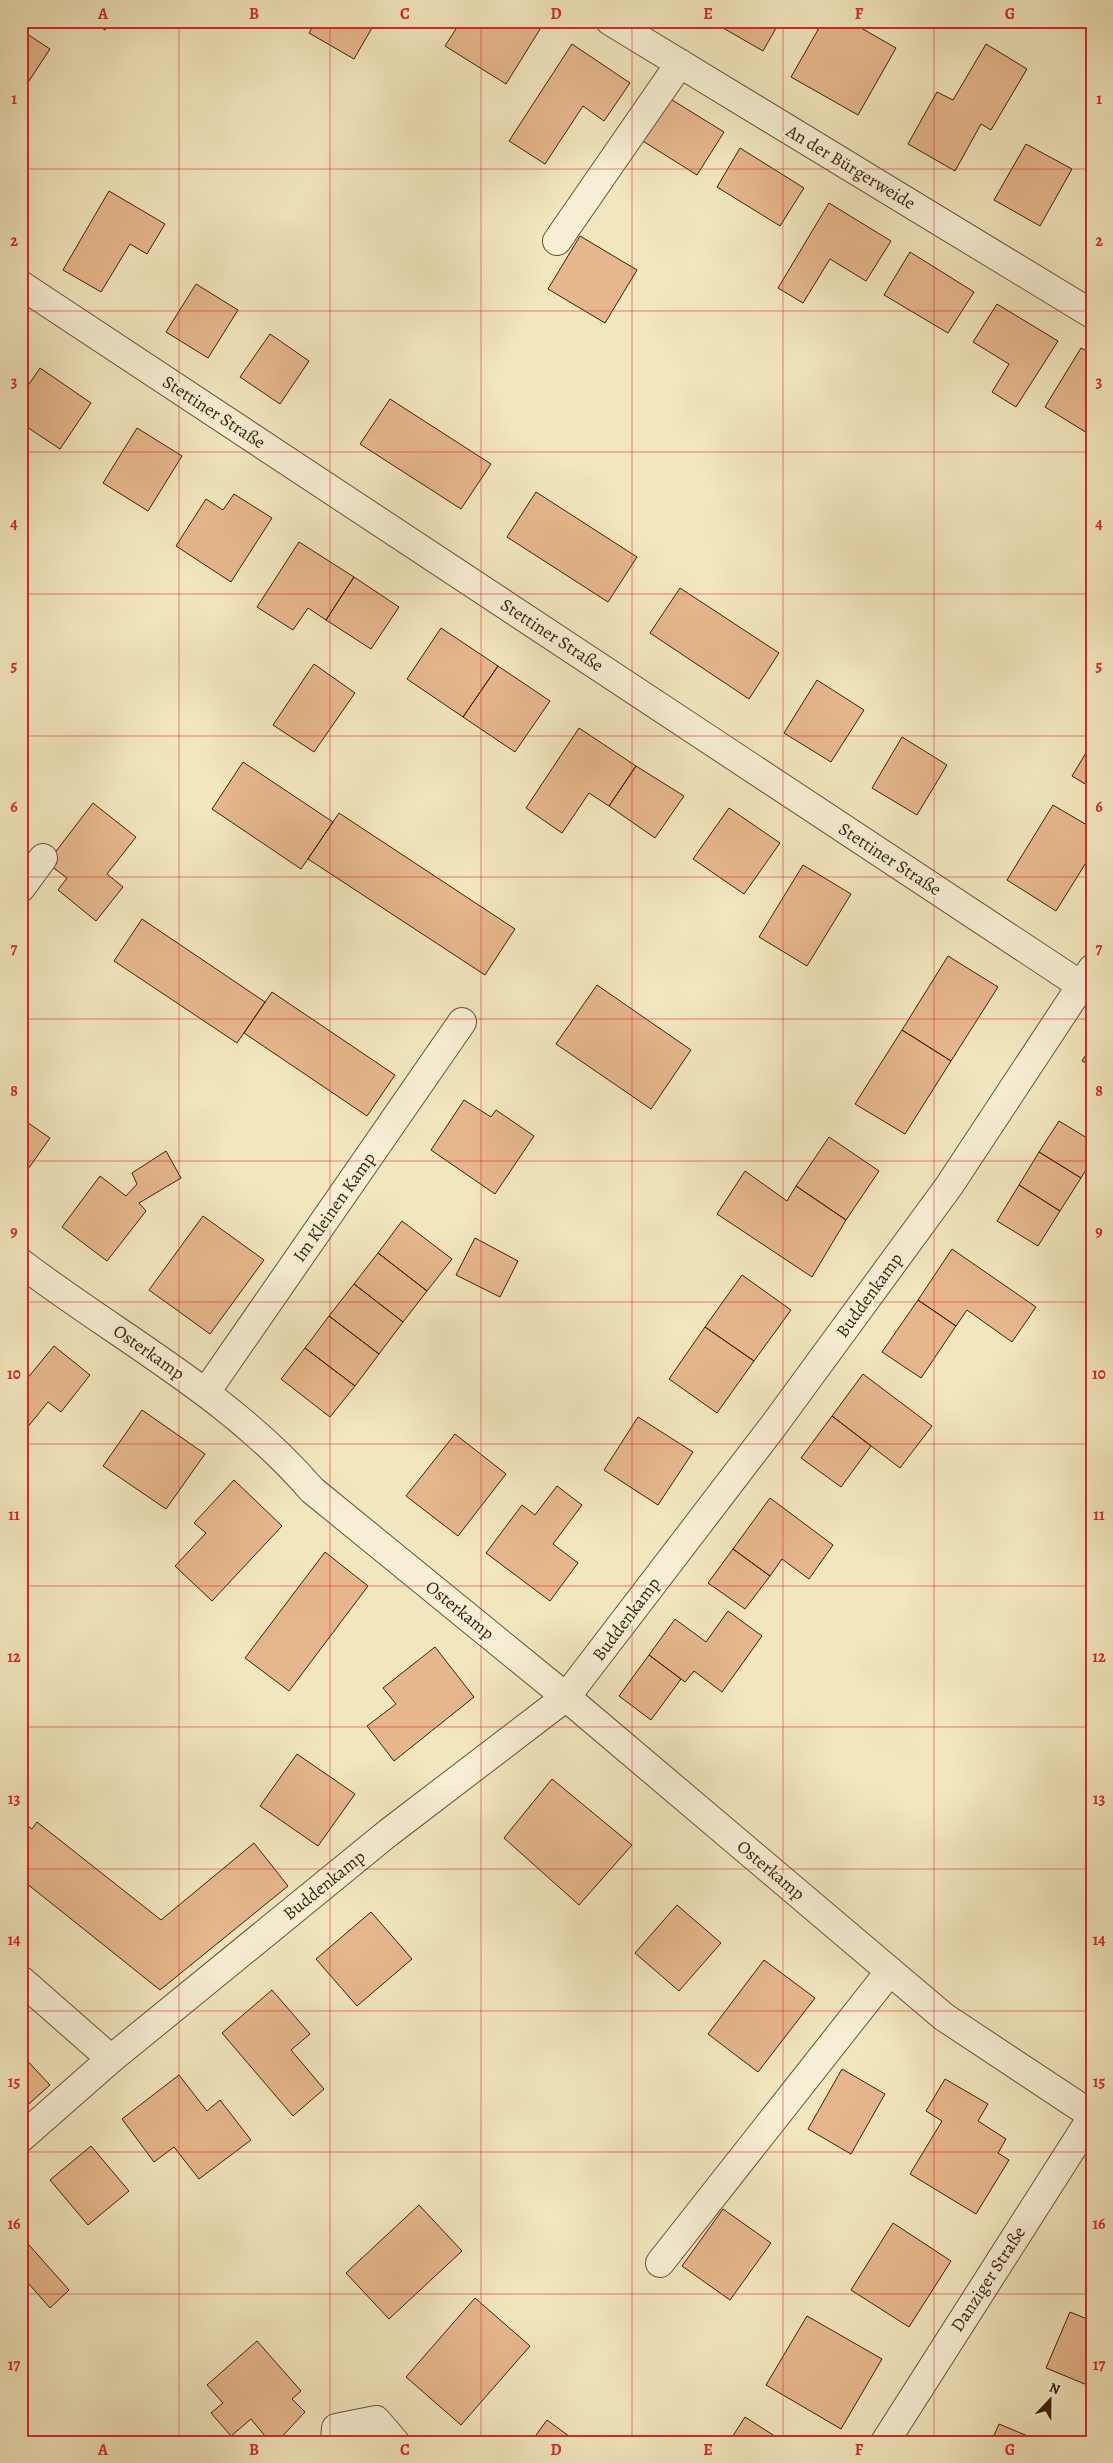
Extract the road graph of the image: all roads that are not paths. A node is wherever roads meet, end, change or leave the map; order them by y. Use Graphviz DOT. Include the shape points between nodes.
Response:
graph roads {
  1 [pos="610,21"];
  2 [pos="680,63"];
  3 [pos="557,241"];
  4 [pos="21,285"];
  5 [pos="1092,314"];
  6 [pos="43,858"];
  7 [pos="21,888"];
  8 [pos="1087,978"];
  9 [pos="462,1022"];
  10 [pos="21,1263"];
  11 [pos="206,1392"];
  12 [pos="566,1697"];
  13 [pos="890,1971"];
  14 [pos="21,1980"];
  15 [pos="110,2059"];
  16 [pos="1092,2116"];
  17 [pos="21,2138"];
  18 [pos="660,2263"];
  19 [pos="335,2442"];
  20 [pos="396,2442"];
  21 [pos="885,2442"];
  1 -- 2 [label="street, An der Bürgerweide"];
  2 -- 3 [label="street"];
  2 -- 5 [label="street, An der Bürgerweide"];
  4 -- 8 [label="street, Stettiner Straße"];
  6 -- 7 [label="street"];
  8 -- 12 [label="street, Buddenkamp" via="943,1194 768,1433"];
  9 -- 11 [label="street, Im Kleinen Kamp"];
  10 -- 11 [label="street, Osterkamp"];
  11 -- 12 [label="street, Osterkamp" via="283,1456 312,1490"];
  12 -- 13 [label="street, Osterkamp"];
  12 -- 15 [label="street, Buddenkamp" via="388,1833"];
  13 -- 16 [label="street, Osterkamp" via="944,2017"];
  13 -- 18 [label="street"];
  14 -- 15 [label="street"];
  15 -- 17 [label="street, Buddenkamp"];
  16 -- 21 [label="street, Danziger Straße"];
  19 -- 20 [label="street" via="336,2428 376,2420"];
}
